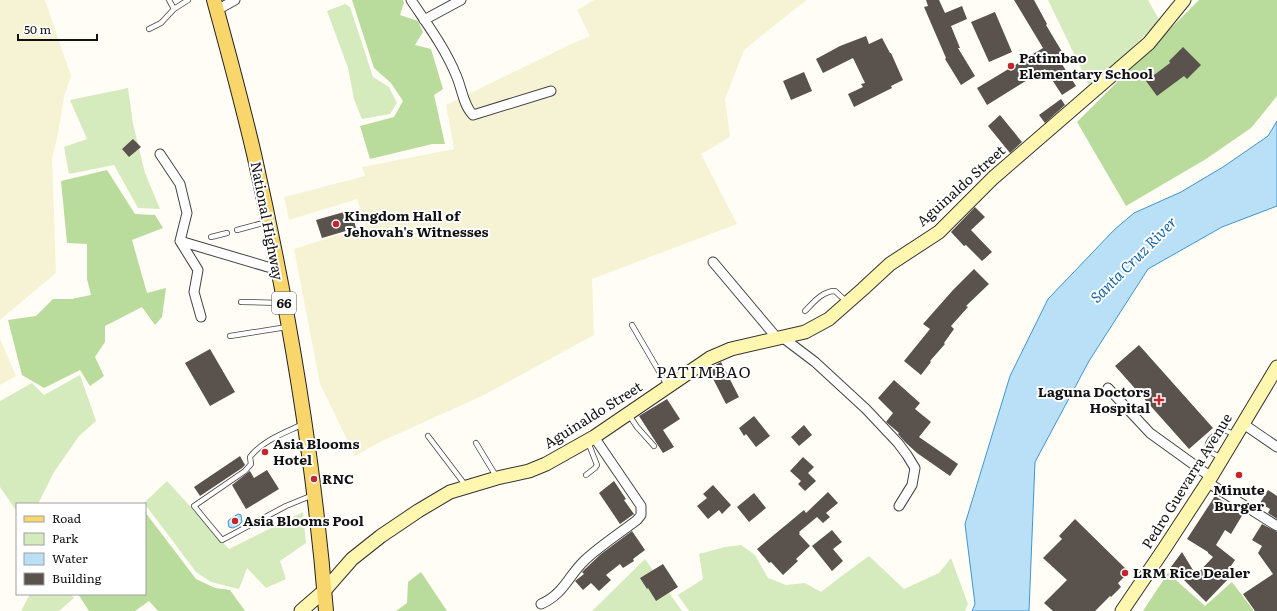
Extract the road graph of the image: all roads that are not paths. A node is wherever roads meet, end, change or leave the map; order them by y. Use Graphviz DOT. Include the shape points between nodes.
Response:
graph roads {
  1 [pos="169,0"];
  2 [pos="188,0"];
  3 [pos="235,0"];
  4 [pos="411,0"];
  5 [pos="461,0"];
  6 [pos="1184,0"];
  7 [pos="216,5"];
  8 [pos="174,9"];
  9 [pos="424,20"];
  10 [pos="149,29"];
  11 [pos="551,91"];
  12 [pos="160,154"];
  13 [pos="269,221"];
  14 [pos="237,230"];
  15 [pos="227,233"];
  16 [pos="211,237"];
  17 [pos="180,241"];
  18 [pos="713,262"];
  19 [pos="278,270"];
  20 [pos="240,302"];
  21 [pos="284,303"];
  22 [pos="848,303"];
  23 [pos="805,311"];
  24 [pos="200,317"];
  25 [pos="632,325"];
  26 [pos="288,327"];
  27 [pos="230,336"];
  28 [pos="780,337"];
  29 [pos="1277,367"];
  30 [pos="667,386"];
  31 [pos="1108,388"];
  32 [pos="628,414"];
  33 [pos="305,423"];
  34 [pos="1242,423"];
  35 [pos="1236,435"];
  36 [pos="428,436"];
  37 [pos="591,438"];
  38 [pos="476,443"];
  39 [pos="654,446"];
  40 [pos="1277,447"];
  41 [pos="1222,458"];
  42 [pos="586,475"];
  43 [pos="497,478"];
  44 [pos="1209,480"];
  45 [pos="467,487"];
  46 [pos="314,494"];
  47 [pos="899,506"];
  48 [pos="1277,526"];
  49 [pos="324,591"];
  50 [pos="541,604"];
  51 [pos="301,611"];
  52 [pos="326,611"];
  53 [pos="1122,611"];
  1 -- 8 [label="lane"];
  2 -- 8 [label="lane"];
  3 -- 7 [label="street"];
  4 -- 9 [label="street"];
  5 -- 9 [label="street"];
  6 -- 22 [label="street, Aguinaldo Street" via="1149,43 993,178 939,232 890,264"];
  7 -- 13 [label="main road, National Highway / 66"];
  8 -- 10 [label="lane" via="161,23"];
  9 -- 11 [label="street" via="444,50 456,75 468,111 473,115"];
  12 -- 17 [label="street" via="180,184 187,213"];
  13 -- 14 [label="lane"];
  13 -- 19 [label="main road, National Highway / 66"];
  15 -- 16 [label="lane"];
  17 -- 19 [label="street"];
  17 -- 24 [label="street" via="198,270 194,292"];
  18 -- 28 [label="street"];
  19 -- 21 [label="main road, National Highway / 66"];
  20 -- 21 [label="lane"];
  21 -- 26 [label="main road, National Highway / 66"];
  22 -- 23 [label="lane" via="835,291 829,291"];
  22 -- 28 [label="street, Aguinaldo Street" via="829,319 804,332"];
  25 -- 30 [label="lane"];
  26 -- 27 [label="lane"];
  26 -- 33 [label="main road, National Highway / 66"];
  28 -- 30 [label="street, Aguinaldo Street" via="731,349 710,358"];
  28 -- 47 [label="street" via="815,362 866,409 907,455 915,468 912,485"];
  29 -- 34 [label="street, Pedro Guevarra Avenue"];
  30 -- 32 [label="street, Aguinaldo Street"];
  31 -- 44 [label="street" via="1150,433"];
  32 -- 37 [label="street, Aguinaldo Street"];
  32 -- 39 [label="lane"];
  33 -- 46 [label="main road, National Highway / 66"];
  33 -- 46 [label="lane" via="269,440 255,450 250,457 251,464 245,471 194,506 222,540"];
  34 -- 35 [label="street, Pedro Guevarra Avenue"];
  34 -- 40 [label="street"];
  35 -- 41 [label="street, Pedro Guevarra Avenue"];
  35 -- 41 [label="lane" via="1224,430 1210,438 1208,450"];
  36 -- 45 [label="lane"];
  37 -- 42 [label="lane" via="597,465"];
  37 -- 43 [label="street, Aguinaldo Street" via="546,464 529,471"];
  37 -- 50 [label="street" via="641,506 641,515 585,560 559,592"];
  38 -- 43 [label="lane"];
  41 -- 44 [label="street, Pedro Guevarra Avenue"];
  43 -- 45 [label="street, Aguinaldo Street"];
  44 -- 48 [label="street"];
  44 -- 53 [label="street, Pedro Guevarra Avenue"];
  45 -- 49 [label="street, Aguinaldo Street" via="450,492 381,536 352,559"];
  46 -- 49 [label="main road, National Highway / 66"];
  49 -- 51 [label="street, Aguinaldo Street"];
  49 -- 52 [label="main road, National Highway / 66"];
}
